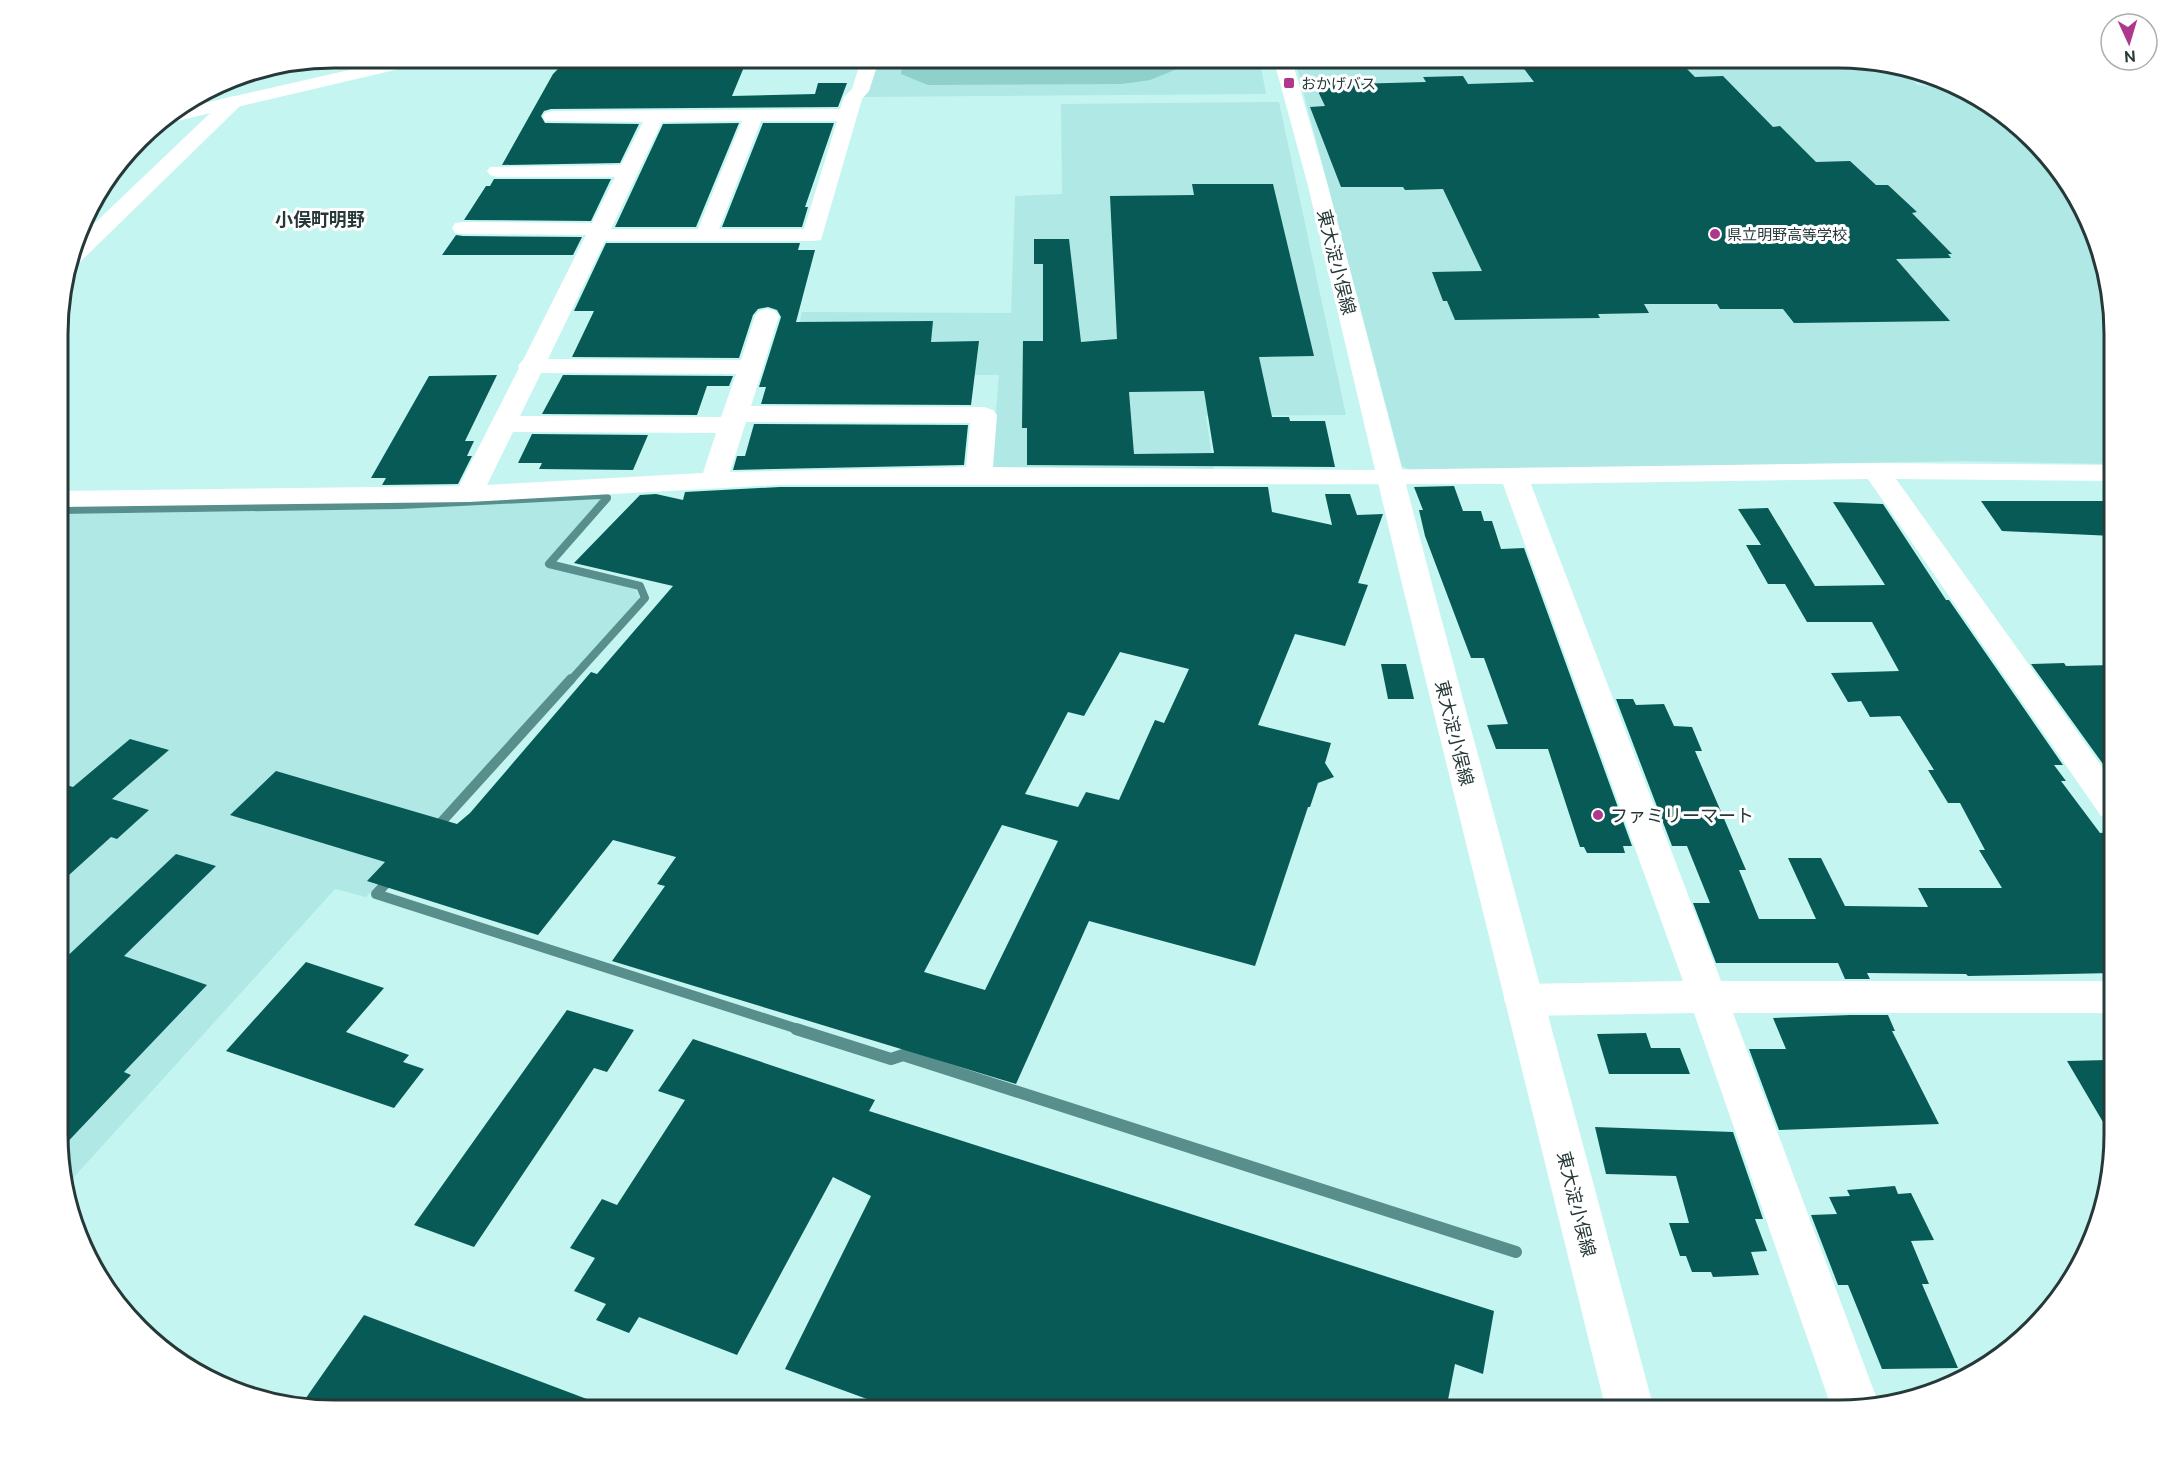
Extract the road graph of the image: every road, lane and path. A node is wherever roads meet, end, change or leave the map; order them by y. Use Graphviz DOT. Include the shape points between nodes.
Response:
graph roads {
  1 [pos="381,68"];
  2 [pos="868,68"];
  3 [pos="1285,68"];
  4 [pos="233,102"];
  5 [pos="184,113"];
  6 [pos="754,116"];
  7 [pos="848,116"];
  8 [pos="552,117"];
  9 [pos="655,117"];
  10 [pos="497,171"];
  11 [pos="628,171"];
  12 [pos="463,228"];
  13 [pos="599,232"];
  14 [pos="706,235"];
  15 [pos="83,246"];
  16 [pos="767,316"];
  17 [pos="530,366"];
  18 [pos="751,367"];
  19 [pos="734,420"];
  20 [pos="502,424"];
  21 [pos="1876,471"];
  22 [pos="2103,472"];
  23 [pos="979,475"];
  24 [pos="1514,476"];
  25 [pos="1390,477"];
  26 [pos="714,480"];
  27 [pos="469,494"];
  28 [pos="68,499"];
  29 [pos="2103,793"];
  30 [pos="1708,997"];
  31 [pos="2103,997"];
  32 [pos="1524,1000"];
  33 [pos="1852,1399"];
  34 [pos="1627,1400"];
  1 -- 4 [label="street"];
  2 -- 7 [label="street"];
  3 -- 25 [label="street, 東大淀小俣線"];
  4 -- 5 [label="street"];
  4 -- 15 [label="street"];
  6 -- 7 [label="street"];
  6 -- 9 [label="street"];
  6 -- 14 [label="street"];
  7 -- 14 [label="street" via="813,235"];
  8 -- 9 [label="street"];
  9 -- 11 [label="street"];
  10 -- 11 [label="street"];
  11 -- 13 [label="street"];
  12 -- 13 [label="street"];
  13 -- 14 [label="street"];
  13 -- 17 [label="street"];
  16 -- 18 [label="street"];
  17 -- 18 [label="street"];
  17 -- 20 [label="street"];
  18 -- 19 [label="street"];
  19 -- 20 [label="street"];
  19 -- 23 [label="street" via="984,415"];
  19 -- 26 [label="street"];
  20 -- 27 [label="street"];
  21 -- 22 [label="street"];
  21 -- 24 [label="street"];
  21 -- 29 [label="street"];
  23 -- 25 [label="street"];
  23 -- 26 [label="street"];
  24 -- 25 [label="street"];
  24 -- 30 [label="street"];
  25 -- 32 [label="street, 東大淀小俣線"];
  26 -- 27 [label="street"];
  27 -- 28 [label="street"];
  30 -- 31 [label="street"];
  30 -- 32 [label="street"];
  30 -- 33 [label="street"];
  32 -- 34 [label="street, 東大淀小俣線"];
}
